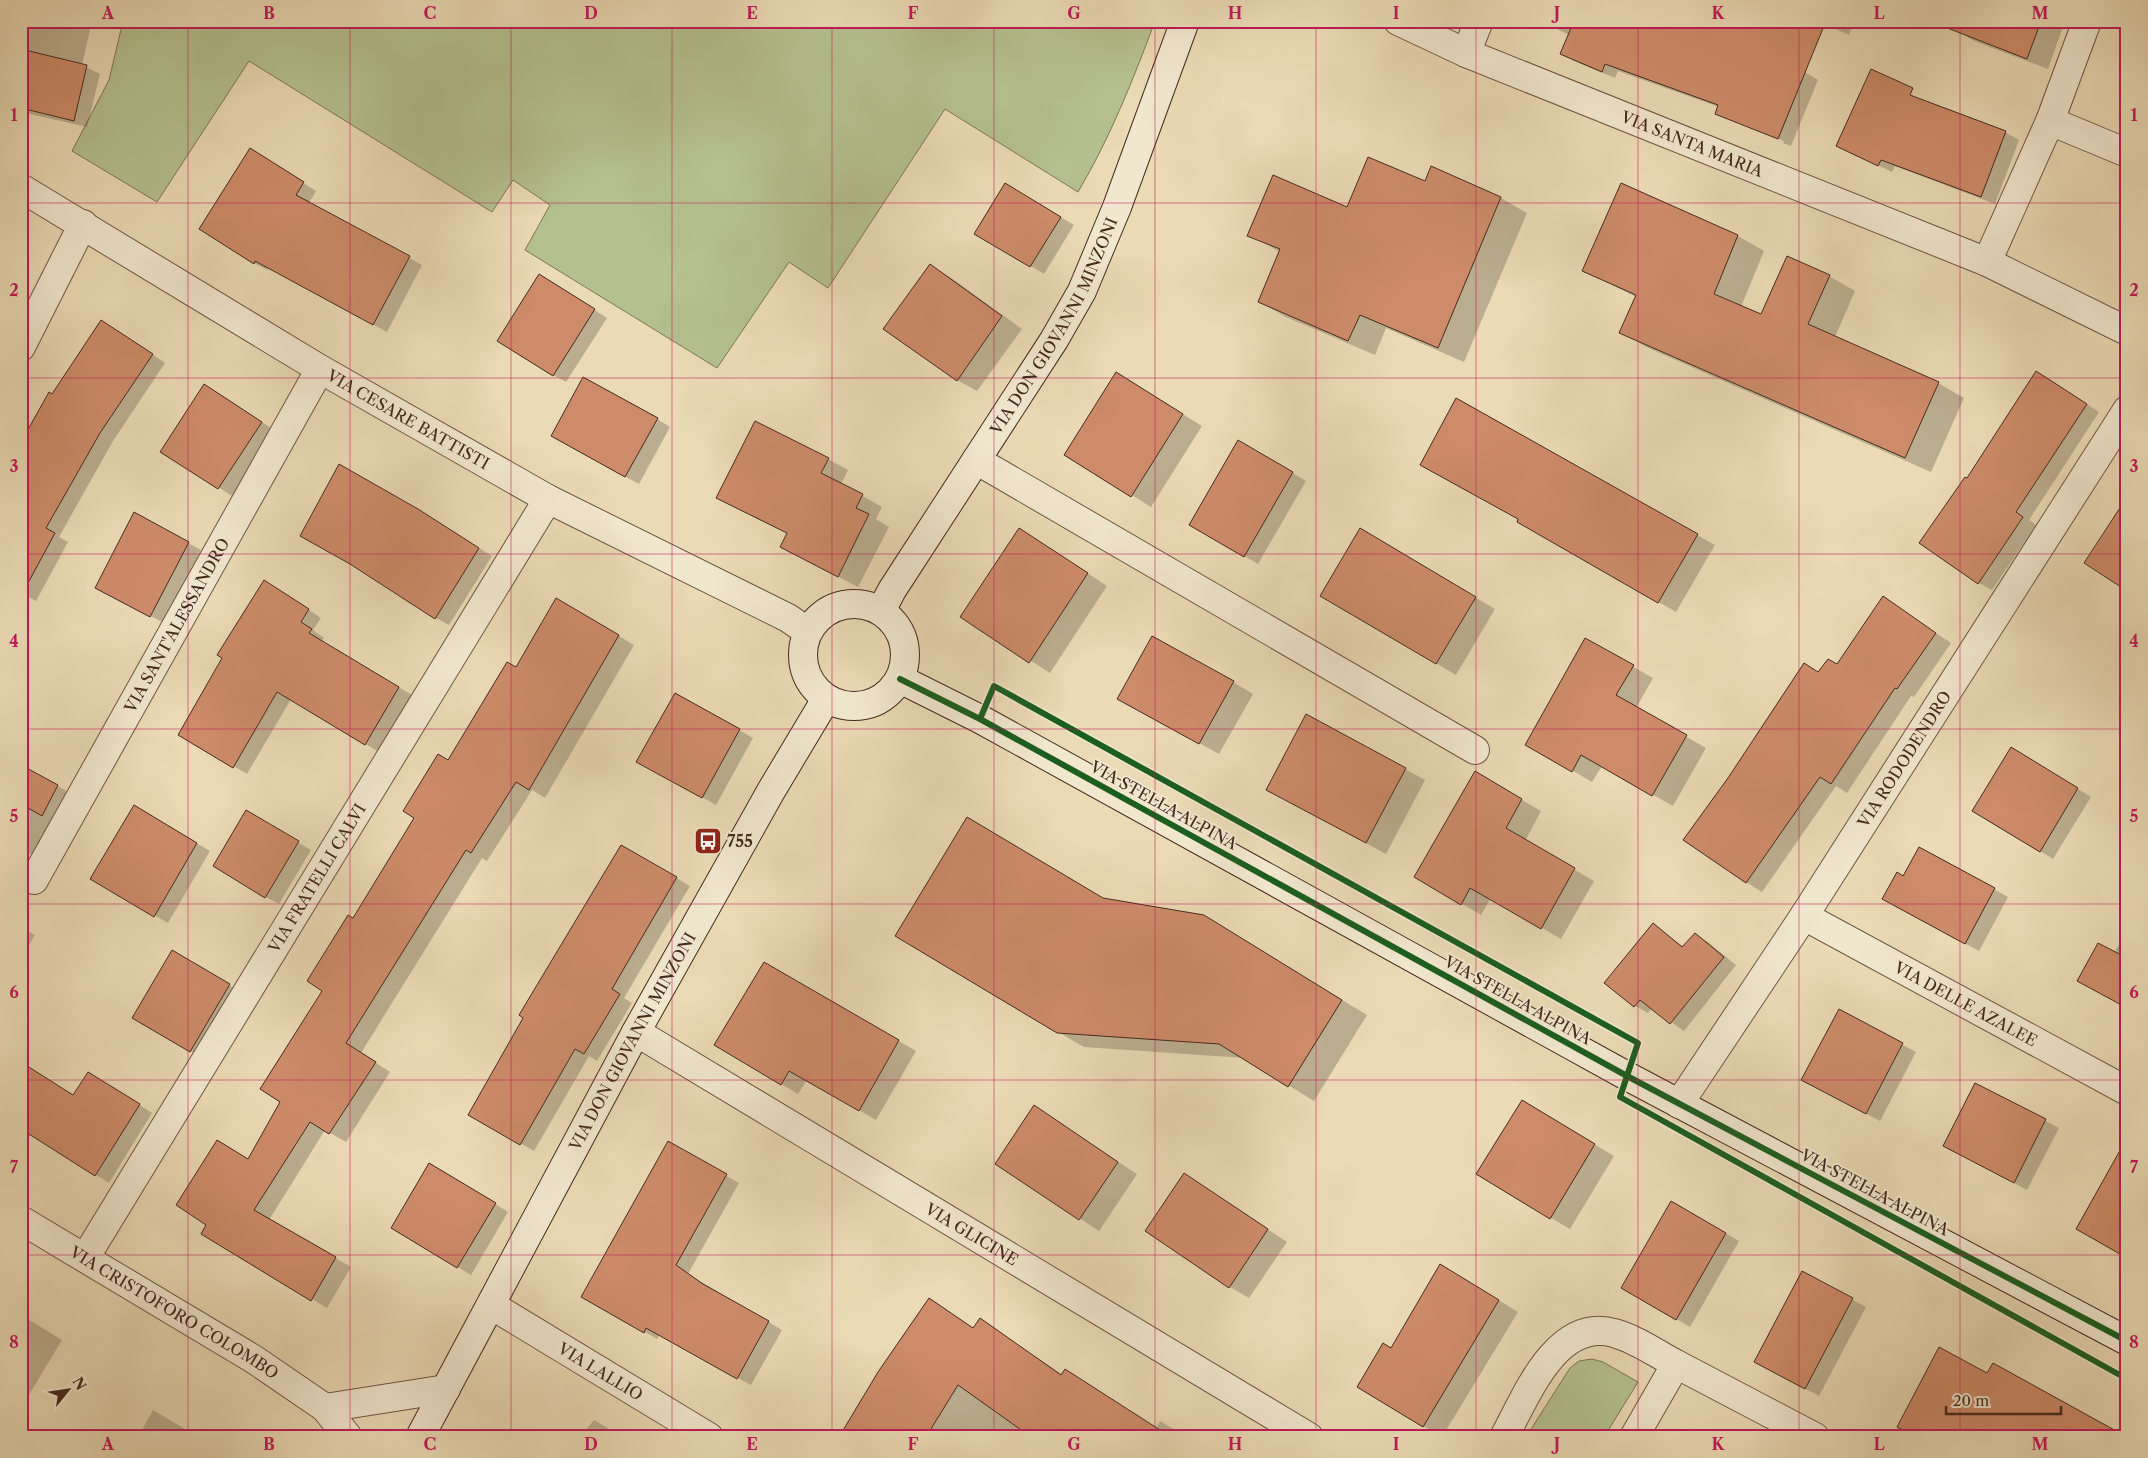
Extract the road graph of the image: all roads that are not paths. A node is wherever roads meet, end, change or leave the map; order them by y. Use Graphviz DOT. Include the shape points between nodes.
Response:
graph roads {
  1 [pos="1185,21"];
  2 [pos="1398,21"];
  3 [pos="1479,21"];
  4 [pos="2087,21"];
  5 [pos="1466,54"];
  6 [pos="2050,121"];
  7 [pos="2127,153"];
  8 [pos="21,188"];
  9 [pos="83,224"];
  10 [pos="1987,262"];
  11 [pos="2127,331"];
  12 [pos="21,347"];
  13 [pos="320,369"];
  14 [pos="2127,410"];
  15 [pos="976,460"];
  16 [pos="548,498"];
  17 [pos="881,611"];
  18 [pos="807,631"];
  19 [pos="900,679"];
  20 [pos="826,699"];
  21 [pos="1475,750"];
  22 [pos="34,880"];
  23 [pos="1804,916"];
  24 [pos="636,1032"];
  25 [pos="2127,1091"];
  26 [pos="1679,1104"];
  27 [pos="21,1220"];
  28 [pos="85,1258"];
  29 [pos="491,1305"];
  30 [pos="2127,1341"];
  31 [pos="1676,1364"];
  32 [pos="446,1389"];
  33 [pos="325,1408"];
  34 [pos="348,1437"];
  35 [pos="420,1437"];
  36 [pos="709,1437"];
  37 [pos="1309,1437"];
  38 [pos="1504,1437"];
  39 [pos="1634,1437"];
  40 [pos="1815,1437"];
  1 -- 15 [label="street, VIA DON GIOVANNI MINZONI" via="1118,207 1082,291"];
  2 -- 5 [label="street, VIA SANTA MARIA"];
  3 -- 5 [label="street"];
  4 -- 6 [label="street"];
  5 -- 10 [label="street, VIA SANTA MARIA"];
  6 -- 7 [label="street"];
  6 -- 10 [label="street"];
  8 -- 9 [label="street, VIA CESARE BATTISTI"];
  9 -- 12 [label="street"];
  9 -- 13 [label="street, VIA CESARE BATTISTI"];
  10 -- 11 [label="street, VIA SANTA MARIA"];
  13 -- 16 [label="street, VIA CESARE BATTISTI"];
  13 -- 22 [label="street, VIA SANT'ALESSANDRO"];
  14 -- 23 [label="street, VIA RODODENDRO"];
  15 -- 17 [label="street, VIA DON GIOVANNI MINZONI"];
  15 -- 21 [label="street"];
  16 -- 18 [label="street, VIA CESARE BATTISTI" via="788,618"];
  16 -- 28 [label="street, VIA FRATELLI CALVI"];
  17 -- 18 [label="street" via="865,604 847,604 830,609"];
  17 -- 19 [label="street" via="897,627 904,644 905,662"];
  18 -- 20 [label="street" via="803,666 810,683"];
  19 -- 20 [label="street" via="878,701 861,706 843,705"];
  19 -- 26 [label="street, VIA STELLA ALPINA" via="989,723"];
  20 -- 24 [label="street, VIA DON GIOVANNI MINZONI"];
  23 -- 25 [label="street, VIA DELLE AZALEE"];
  23 -- 26 [label="street, VIA RODODENDRO"];
  24 -- 29 [label="street, VIA DON GIOVANNI MINZONI"];
  24 -- 37 [label="street, VIA GLICINE"];
  26 -- 30 [label="street, VIA STELLA ALPINA"];
  27 -- 28 [label="street, VIA CRISTOFORO COLOMBO"];
  28 -- 33 [label="street, VIA CRISTOFORO COLOMBO" via="255,1360"];
  29 -- 32 [label="street, VIA DON GIOVANNI MINZONI"];
  29 -- 36 [label="street, VIA LALLIO"];
  31 -- 38 [label="street" via="1615,1333 1594,1331 1570,1339 1550,1357"];
  31 -- 39 [label="street"];
  31 -- 40 [label="street"];
  32 -- 33 [label="street"];
  32 -- 35 [label="street, VIA DON GIOVANNI MINZONI"];
  33 -- 34 [label="street, VIA CRISTOFORO COLOMBO"];
}
